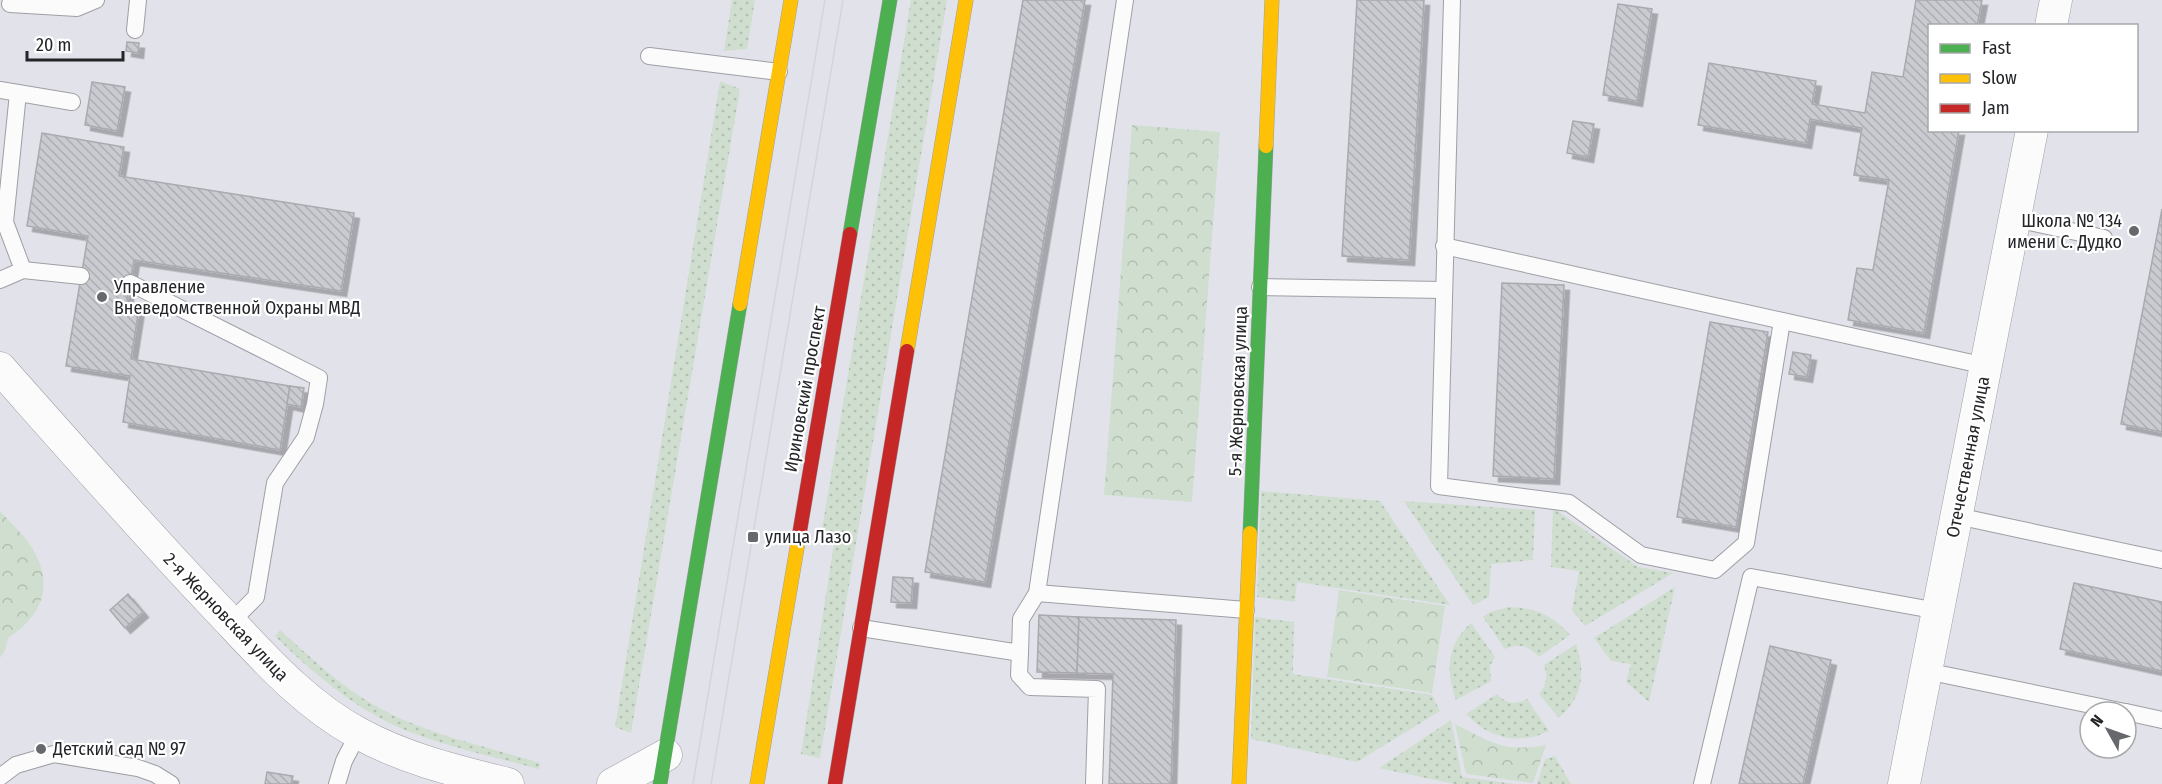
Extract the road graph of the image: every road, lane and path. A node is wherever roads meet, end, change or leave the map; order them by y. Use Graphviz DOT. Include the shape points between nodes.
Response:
graph roads {
  1 [pos="96,0"];
  2 [pos="138,0"];
  3 [pos="791,0"];
  4 [pos="890,0"];
  5 [pos="966,0"];
  6 [pos="1125,0"];
  7 [pos="1272,0"];
  8 [pos="1452,0"];
  9 [pos="2056,0"];
  10 [pos="10,4"];
  11 [pos="2051,24"];
  12 [pos="135,30"];
  13 [pos="649,56"];
  14 [pos="778,72"];
  15 [pos="0,90"];
  16 [pos="18,93"];
  17 [pos="72,102"];
  18 [pos="2032,132"];
  19 [pos="2015,219"];
  20 [pos="2104,238"];
  21 [pos="1444,246"];
  22 [pos="23,270"];
  23 [pos="81,276"];
  24 [pos="0,280"];
  25 [pos="130,283"];
  26 [pos="1260,287"];
  27 [pos="1444,290"];
  28 [pos="1782,321"];
  29 [pos="1986,366"];
  30 [pos="0,368"];
  31 [pos="1957,516"];
  32 [pos="2162,560"];
  33 [pos="1037,593"];
  34 [pos="1246,610"];
  35 [pos="1938,611"];
  36 [pos="231,623"];
  37 [pos="861,628"];
  38 [pos="1020,653"];
  39 [pos="1926,671"];
  40 [pos="2078,702"];
  41 [pos="2138,715"];
  42 [pos="2162,720"];
  43 [pos="358,734"];
  44 [pos="663,770"];
  45 [pos="0,777"];
  46 [pos="171,784"];
  47 [pos="337,784"];
  48 [pos="508,784"];
  49 [pos="613,784"];
  50 [pos="757,784"];
  51 [pos="835,784"];
  52 [pos="1094,784"];
  53 [pos="1239,784"];
  54 [pos="1702,784"];
  55 [pos="1904,784"];
  1 -- 10 [label="lane" via="77,8"];
  2 -- 12 [label="lane"];
  3 -- 14 [label="street"];
  4 -- 50 [label="street, Ириновский проспект"];
  5 -- 37 [label="street"];
  6 -- 33 [label="lane"];
  7 -- 26 [label="street, 5-я Жерновская улица"];
  8 -- 21 [label="lane"];
  9 -- 11 [label="street"];
  13 -- 14 [label="lane"];
  14 -- 44 [label="street"];
  15 -- 16 [label="lane"];
  16 -- 17 [label="lane"];
  16 -- 22 [label="lane" via="5,222"];
  18 -- 19 [label="street, Отечественная улица"];
  19 -- 20 [label="lane"];
  19 -- 29 [label="street, Отечественная улица"];
  21 -- 27 [label="lane"];
  21 -- 28 [label="lane"];
  22 -- 23 [label="lane"];
  22 -- 24 [label="lane"];
  25 -- 36 [label="lane" via="319,378 306,437 275,483 256,597"];
  26 -- 27 [label="lane"];
  26 -- 34 [label="street, 5-я Жерновская улица"];
  27 -- 28 [label="lane" via="1439,486 1569,503 1641,555 1715,570 1746,543"];
  28 -- 29 [label="lane"];
  29 -- 31 [label="street, Отечественная улица"];
  30 -- 36 [label="street, 2-я Жерновская улица"];
  31 -- 32 [label="lane"];
  31 -- 35 [label="street, Отечественная улица"];
  33 -- 34 [label="lane"];
  33 -- 38 [label="lane" via="1021,619"];
  34 -- 53 [label="street, 5-я Жерновская улица"];
  35 -- 39 [label="street, Отечественная улица"];
  35 -- 54 [label="lane" via="1751,577"];
  36 -- 43 [label="street, 2-я Жерновская улица" via="306,698"];
  37 -- 38 [label="lane"];
  37 -- 51 [label="street"];
  38 -- 52 [label="lane" via="1019,675 1030,687 1097,688"];
  39 -- 40 [label="lane"];
  39 -- 55 [label="street, Отечественная улица"];
  41 -- 42 [label="lane"];
  43 -- 47 [label="lane"];
  43 -- 48 [label="street, 2-я Жерновская улица" via="409,757"];
  44 -- 49 [label="street"];
  45 -- 46 [label="lane" via="16,765 54,754 138,768"];
}
